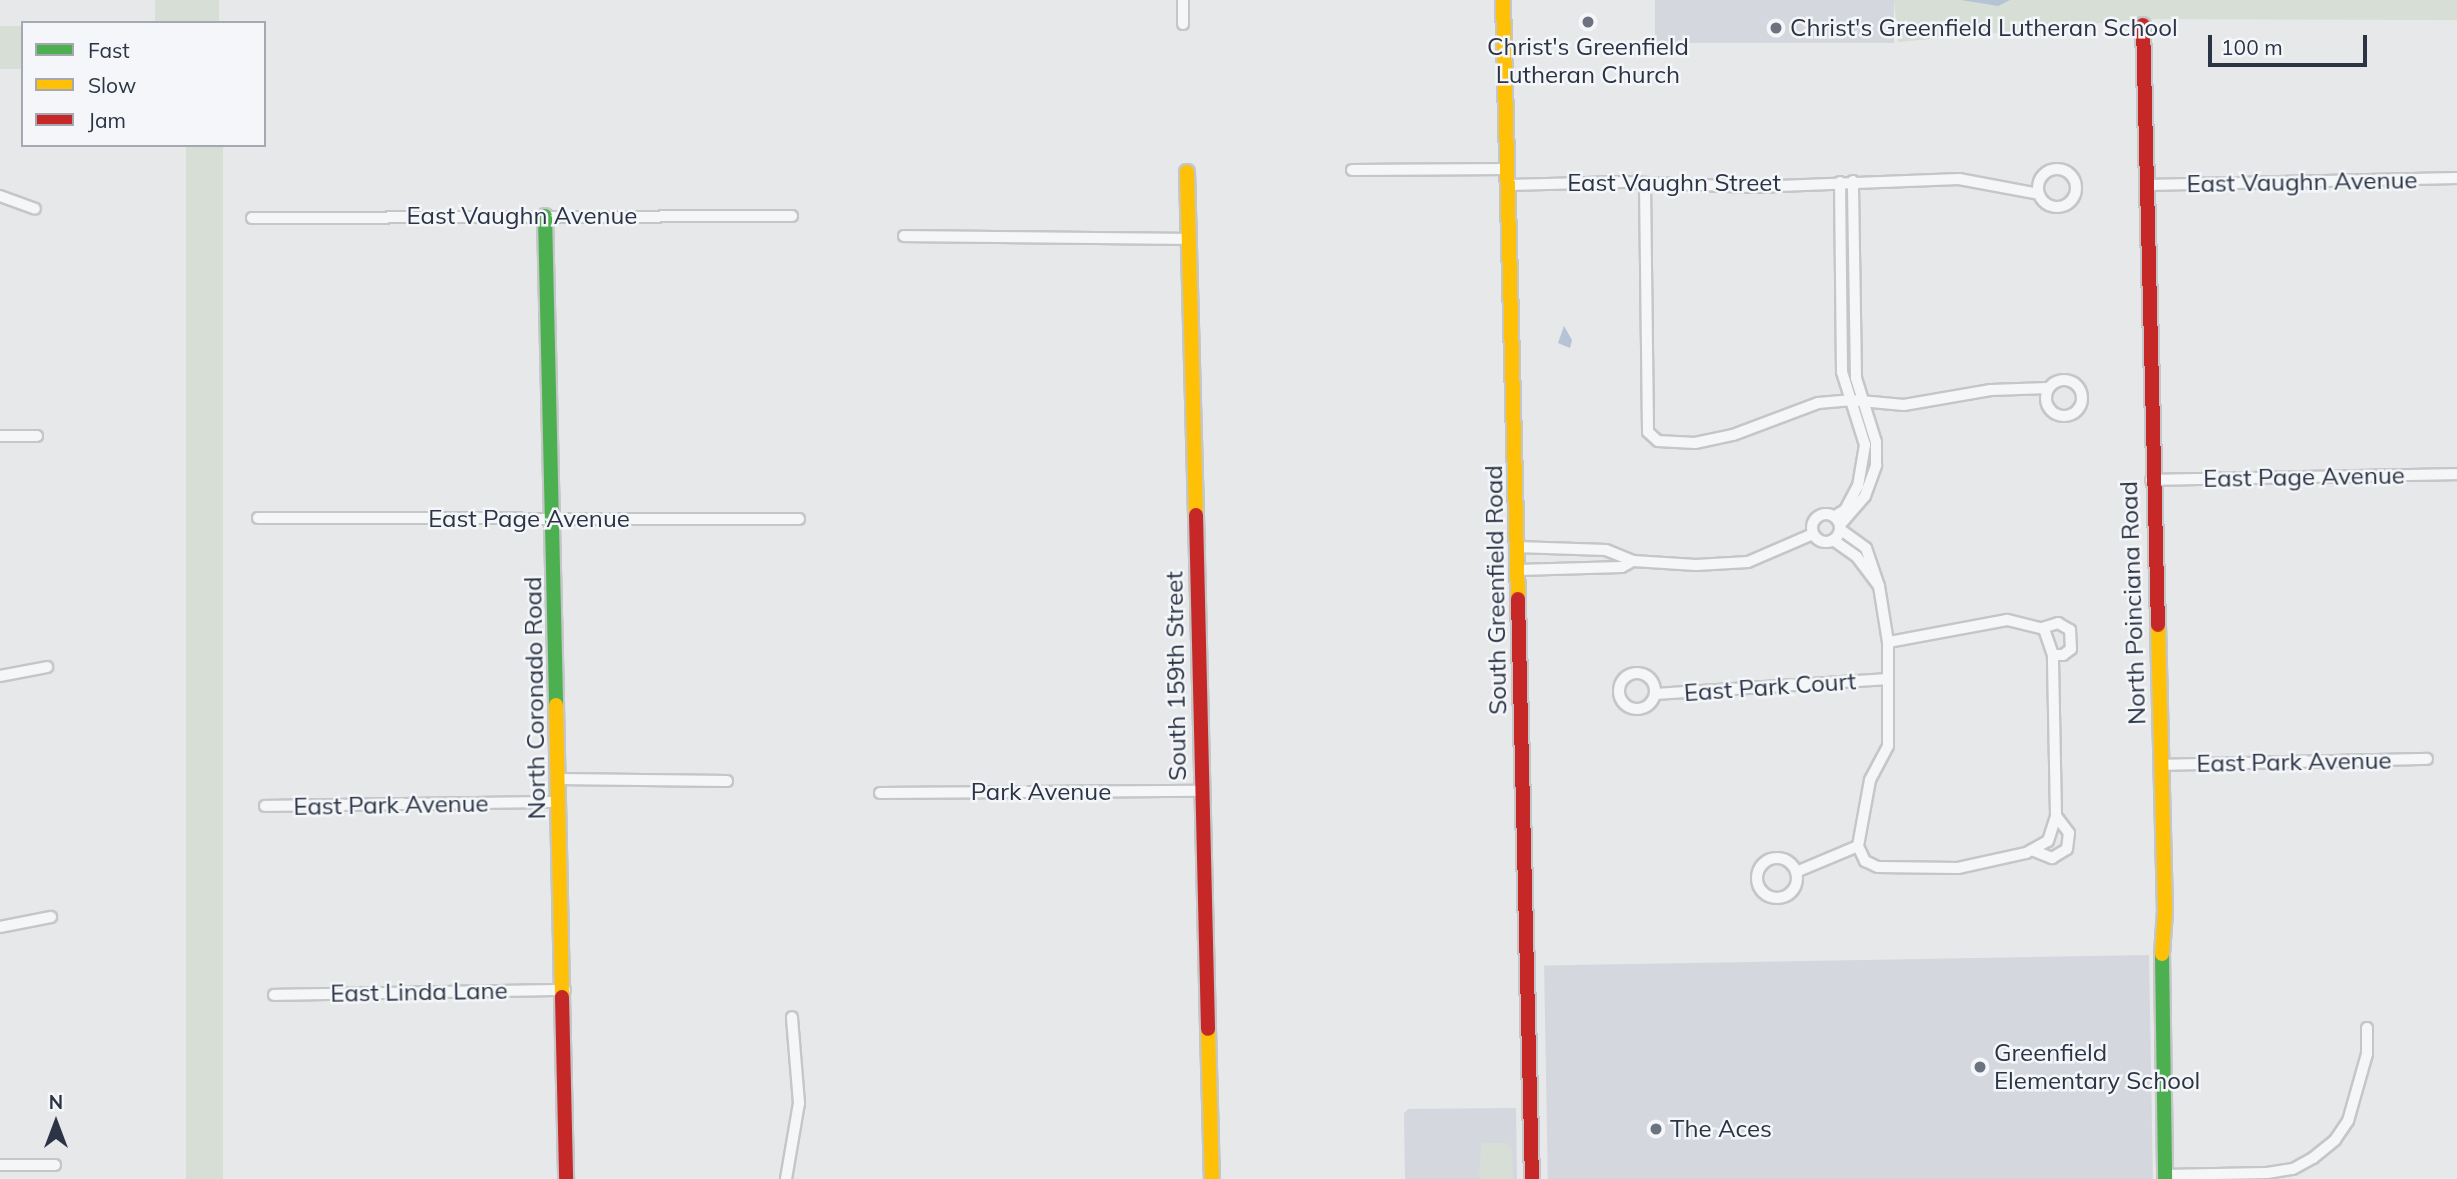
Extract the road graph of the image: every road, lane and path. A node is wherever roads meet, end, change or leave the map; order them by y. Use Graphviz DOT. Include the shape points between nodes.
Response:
graph roads {
  1 [pos="1183,0"];
  2 [pos="1503,0"];
  3 [pos="1183,24"];
  4 [pos="2143,25"];
  5 [pos="1508,169"];
  6 [pos="1352,170"];
  7 [pos="1187,172"];
  8 [pos="2457,178"];
  9 [pos="1853,181"];
  10 [pos="1840,182"];
  11 [pos="1645,184"];
  12 [pos="1508,185"];
  13 [pos="2147,186"];
  14 [pos="2039,194"];
  15 [pos="0,196"];
  16 [pos="35,209"];
  17 [pos="545,216"];
  18 [pos="792,216"];
  19 [pos="252,218"];
  20 [pos="904,236"];
  21 [pos="1188,239"];
  22 [pos="1841,278"];
  23 [pos="1853,278"];
  24 [pos="2048,388"];
  25 [pos="1850,400"];
  26 [pos="1865,403"];
  27 [pos="0,436"];
  28 [pos="37,436"];
  29 [pos="2457,474"];
  30 [pos="2151,480"];
  31 [pos="258,518"];
  32 [pos="554,519"];
  33 [pos="799,519"];
  34 [pos="1838,523"];
  35 [pos="1813,534"];
  36 [pos="1833,540"];
  37 [pos="1517,547"];
  38 [pos="1578,549"];
  39 [pos="1633,561"];
  40 [pos="1578,568"];
  41 [pos="1518,570"];
  42 [pos="1880,586"];
  43 [pos="2043,629"];
  44 [pos="1888,642"];
  45 [pos="2053,654"];
  46 [pos="47,667"];
  47 [pos="0,676"];
  48 [pos="1885,679"];
  49 [pos="1655,694"];
  50 [pos="2427,759"];
  51 [pos="2161,765"];
  52 [pos="558,779"];
  53 [pos="727,781"];
  54 [pos="1202,791"];
  55 [pos="880,793"];
  56 [pos="559,802"];
  57 [pos="265,806"];
  58 [pos="2056,816"];
  59 [pos="1858,846"];
  60 [pos="2032,850"];
  61 [pos="1796,872"];
  62 [pos="51,917"];
  63 [pos="0,927"];
  64 [pos="565,990"];
  65 [pos="274,995"];
  66 [pos="792,1017"];
  67 [pos="2367,1028"];
  68 [pos="55,1165"];
  69 [pos="0,1166"];
  70 [pos="2164,1177"];
  71 [pos="566,1179"];
  72 [pos="786,1179"];
  73 [pos="1212,1179"];
  74 [pos="1532,1179"];
  1 -- 3 [label="street"];
  2 -- 5 [label="street, South Greenfield Road"];
  4 -- 13 [label="street, North Poinciana Road"];
  5 -- 6 [label="street"];
  5 -- 12 [label="street, South Greenfield Road"];
  7 -- 21 [label="street, South 159th Street"];
  8 -- 13 [label="street, East Vaughn Avenue"];
  9 -- 10 [label="street, East Vaughn Street"];
  9 -- 14 [label="street, East Vaughn Street" via="1959,179"];
  9 -- 23 [label="street"];
  10 -- 11 [label="street, East Vaughn Street" via="1753,187"];
  10 -- 22 [label="street"];
  11 -- 12 [label="street, East Vaughn Street"];
  11 -- 25 [label="street" via="1648,432 1658,441 1695,443 1733,435 1818,403"];
  12 -- 37 [label="street, South Greenfield Road"];
  13 -- 30 [label="street, North Poinciana Road"];
  15 -- 16 [label="street"];
  17 -- 18 [label="street, East Vaughn Avenue"];
  17 -- 19 [label="street, East Vaughn Avenue"];
  17 -- 32 [label="street, North Coronado Road"];
  20 -- 21 [label="street"];
  21 -- 54 [label="street, South 159th Street"];
  22 -- 23 [label="street"];
  22 -- 25 [label="street" via="1842,372"];
  23 -- 26 [label="street" via="1856,378"];
  24 -- 26 [label="street" via="1991,390 1904,405"];
  25 -- 26 [label="street"];
  25 -- 34 [label="street" via="1865,445 1862,467"];
  26 -- 34 [label="street" via="1877,442 1877,465 1865,496"];
  27 -- 28 [label="street"];
  29 -- 30 [label="street, East Page Avenue"];
  30 -- 51 [label="street, North Poinciana Road"];
  31 -- 32 [label="street, East Page Avenue"];
  32 -- 33 [label="street, East Page Avenue"];
  32 -- 52 [label="street, North Coronado Road"];
  34 -- 35 [label="street" via="1816,517"];
  34 -- 36 [label="street"];
  34 -- 42 [label="street" via="1866,548"];
  35 -- 36 [label="street" via="1820,541"];
  35 -- 39 [label="street" via="1748,562"];
  36 -- 42 [label="street" via="1857,557"];
  37 -- 38 [label="street"];
  37 -- 41 [label="street, South Greenfield Road"];
  38 -- 39 [label="street" via="1606,550"];
  38 -- 40 [label="street"];
  39 -- 40 [label="street" via="1622,567"];
  40 -- 41 [label="street"];
  41 -- 74 [label="street, South Greenfield Road"];
  42 -- 44 [label="street"];
  43 -- 44 [label="street" via="2007,620"];
  43 -- 45 [label="street"];
  43 -- 45 [label="street" via="2058,623 2070,630 2071,649 2063,655"];
  44 -- 48 [label="street"];
  45 -- 58 [label="street"];
  46 -- 47 [label="street"];
  48 -- 49 [label="street, East Park Court"];
  48 -- 59 [label="street" via="1888,746 1870,780"];
  50 -- 51 [label="street, East Park Avenue"];
  51 -- 70 [label="street, North Poinciana Road"];
  52 -- 53 [label="street"];
  52 -- 56 [label="street, North Coronado Road"];
  54 -- 55 [label="street, Park Avenue"];
  54 -- 73 [label="street, South 159th Street"];
  56 -- 57 [label="street, East Park Avenue"];
  56 -- 64 [label="street, North Coronado Road"];
  58 -- 60 [label="street" via="2048,841"];
  58 -- 60 [label="street" via="2068,833 2067,849 2052,858"];
  59 -- 60 [label="street" via="1865,861 1878,867 1958,868"];
  59 -- 61 [label="street"];
  62 -- 63 [label="street"];
  64 -- 65 [label="street, East Linda Lane"];
  64 -- 71 [label="street, North Coronado Road"];
  66 -- 72 [label="street" via="799,1103"];
  67 -- 70 [label="street" via="2367,1054 2348,1121 2335,1140 2313,1158 2293,1169 2267,1173"];
  68 -- 69 [label="street"];
}
